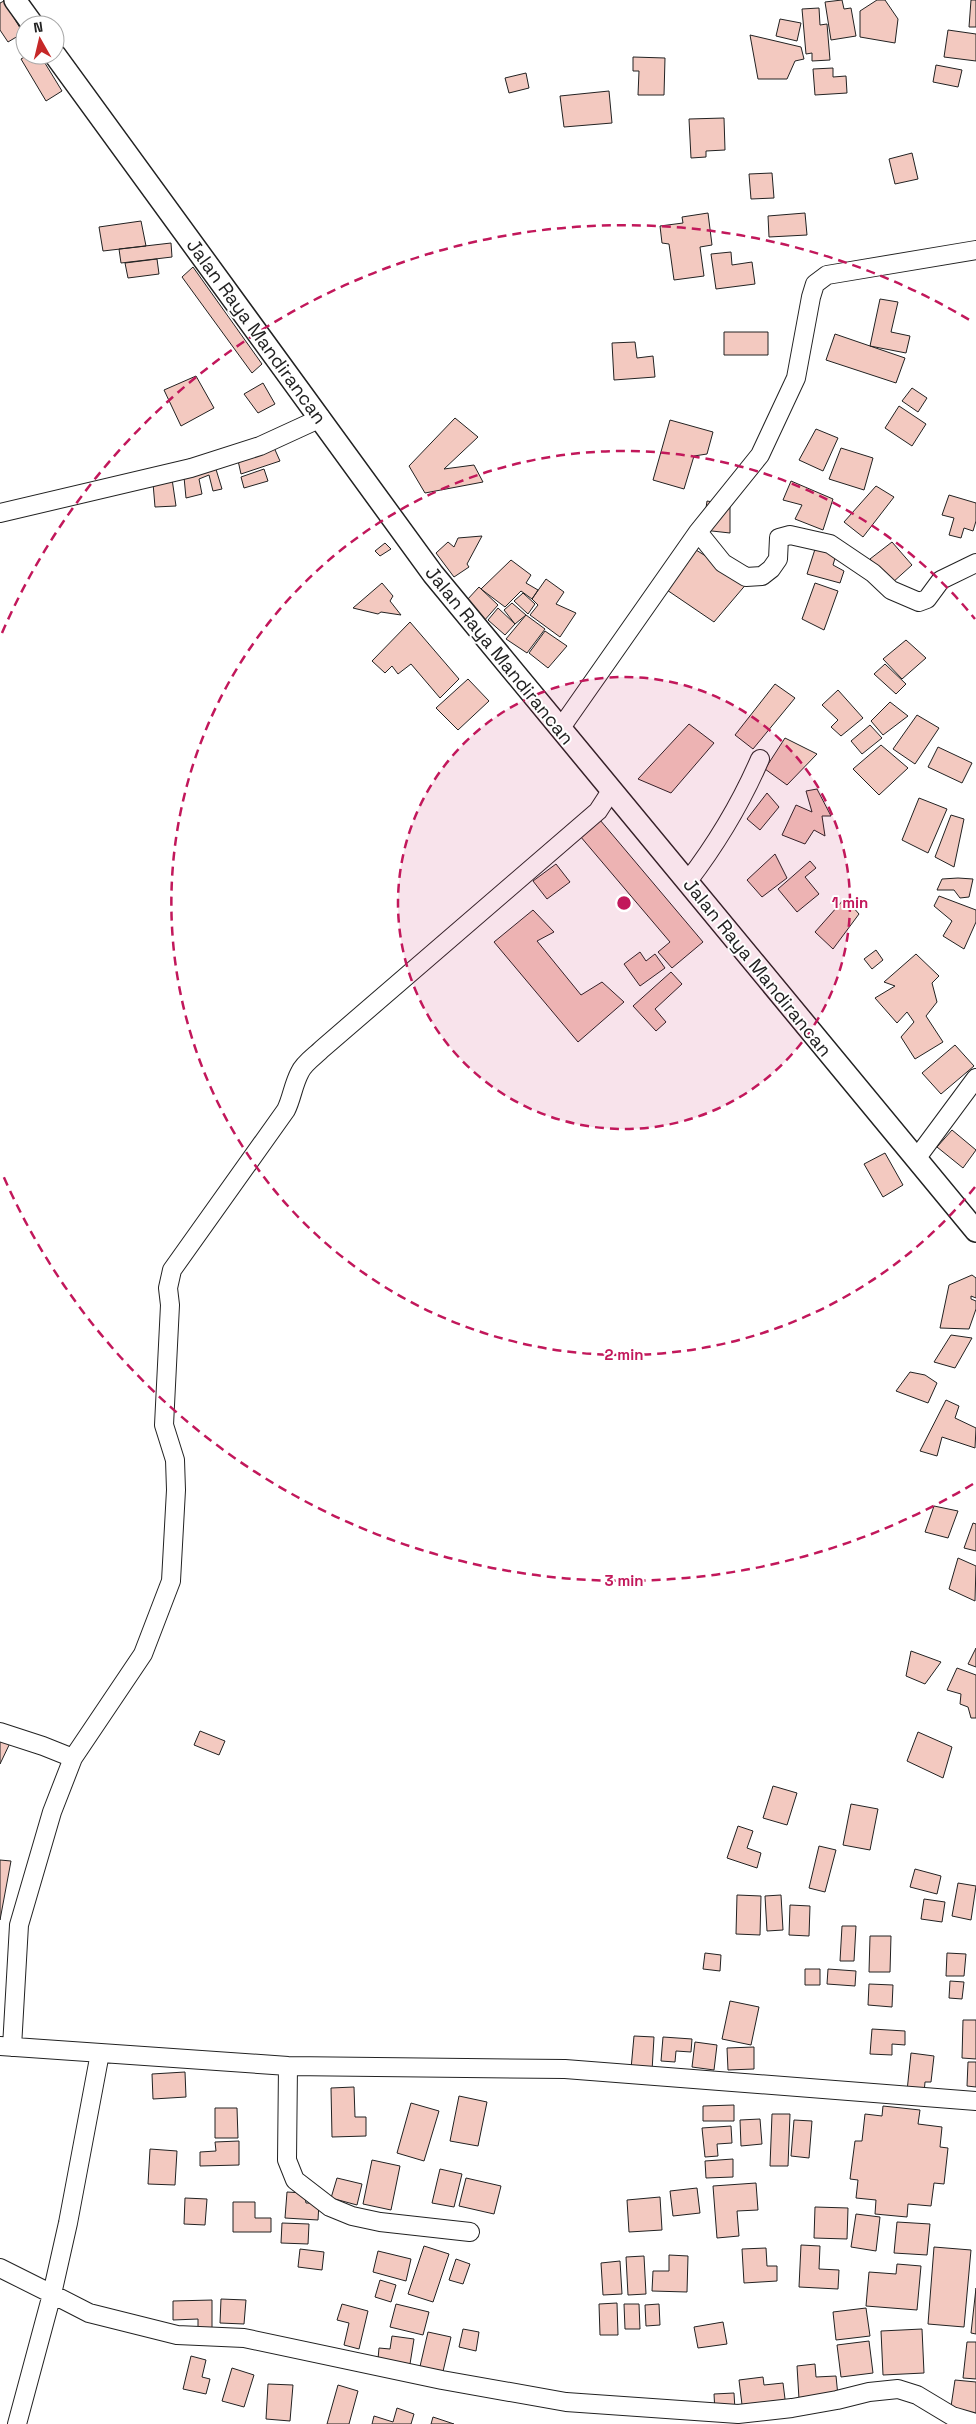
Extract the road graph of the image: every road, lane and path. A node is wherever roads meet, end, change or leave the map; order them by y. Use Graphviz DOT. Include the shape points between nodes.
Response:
graph roads {
  1 [pos="15,0"];
  2 [pos="26,15"];
  3 [pos="62,65"];
  4 [pos="976,250"];
  5 [pos="321,418"];
  6 [pos="0,513"];
  7 [pos="698,532"];
  8 [pos="976,563"];
  9 [pos="560,729"];
  10 [pos="760,759"];
  11 [pos="611,791"];
  12 [pos="688,881"];
  13 [pos="976,1078"];
  14 [pos="916,1159"];
  15 [pos="976,1231"];
  16 [pos="0,1732"];
  17 [pos="73,1758"];
  18 [pos="6,2046"];
  19 [pos="100,2052"];
  20 [pos="288,2066"];
  21 [pos="976,2101"];
  22 [pos="470,2232"];
  23 [pos="0,2268"];
  24 [pos="52,2294"];
  25 [pos="976,2423"];
  26 [pos="17,2424"];
  1 -- 2 [label="street"];
  3 -- 5 [label="street, Jalan Raya Mandirancan"];
  4 -- 7 [label="street" via="827,275 815,284 796,378 760,455"];
  5 -- 6 [label="street" via="260,446 191,468"];
  5 -- 9 [label="street, Jalan Raya Mandirancan" via="433,574"];
  7 -- 8 [label="street" via="723,562 746,577 762,576 771,569 778,559 779,538 790,535 830,544 873,573 891,590 919,602 927,599 941,580"];
  7 -- 9 [label="street"];
  9 -- 11 [label="street, Jalan Raya Mandirancan"];
  10 -- 12 [label="street" via="745,795 709,854"];
  11 -- 12 [label="street, Jalan Raya Mandirancan"];
  11 -- 17 [label="street" via="598,811 329,1042 301,1070 286,1110 172,1270 168,1288 164,1425 175,1460 171,1581 143,1654"];
  12 -- 14 [label="street, Jalan Raya Mandirancan"];
  13 -- 14 [label="street"];
  14 -- 15 [label="street, Jalan Raya Mandirancan"];
  16 -- 17 [label="street"];
  17 -- 18 [label="street" via="52,1812 19,1925"];
  18 -- 19 [label="street"];
  19 -- 20 [label="street"];
  19 -- 24 [label="street"];
  20 -- 21 [label="street" via="565,2070"];
  20 -- 22 [label="street" via="287,2160 295,2180 330,2208 352,2216"];
  23 -- 24 [label="street"];
  24 -- 25 [label="street" via="89,2313 177,2335 244,2338 442,2380 566,2402 738,2414 898,2389 917,2395 952,2416"];
  24 -- 26 [label="street"];
}
